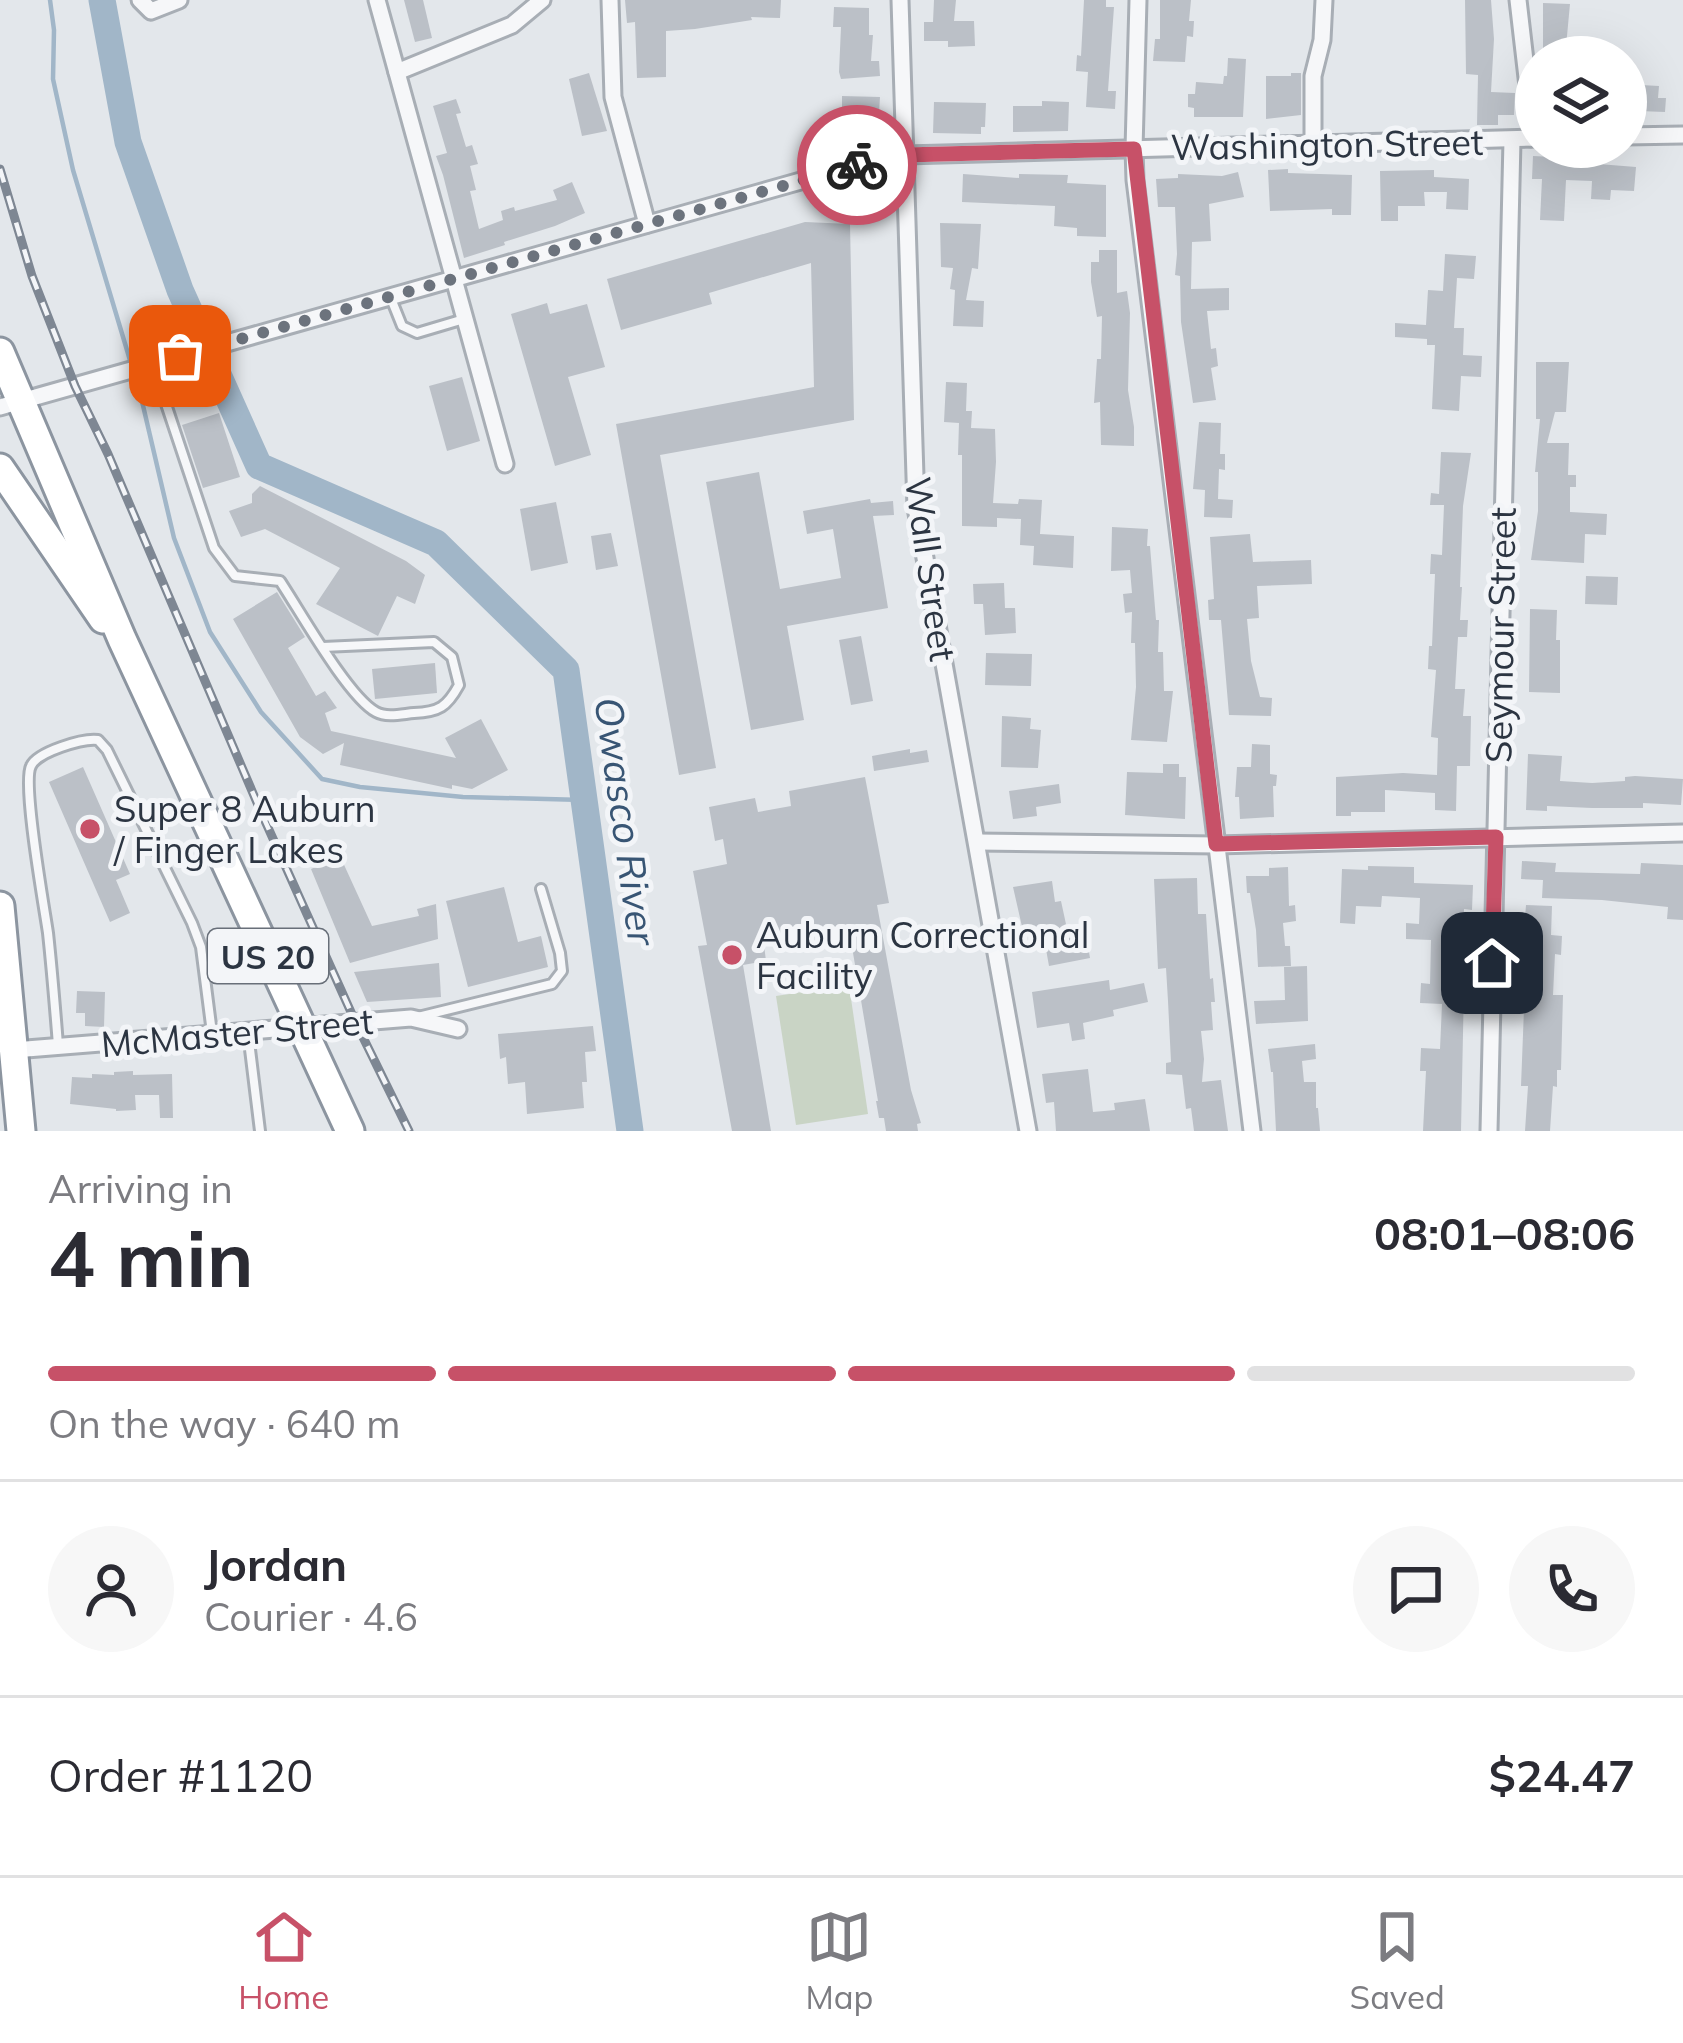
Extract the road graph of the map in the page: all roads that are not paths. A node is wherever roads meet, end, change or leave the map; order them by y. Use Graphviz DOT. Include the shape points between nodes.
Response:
graph roads {
  1 [pos="140,0"];
  2 [pos="179,0"];
  3 [pos="377,0"];
  4 [pos="542,0"];
  5 [pos="610,0"];
  6 [pos="900,0"];
  7 [pos="1138,0"];
  8 [pos="1324,0"];
  9 [pos="1518,0"];
  10 [pos="1522,36"];
  11 [pos="397,72"];
  12 [pos="1683,135"];
  13 [pos="1647,136"];
  14 [pos="1512,140"];
  15 [pos="1515,140"];
  16 [pos="1312,145"];
  17 [pos="1134,149"];
  18 [pos="905,155"];
  19 [pos="647,224"];
  20 [pos="454,278"];
  21 [pos="390,296"];
  22 [pos="466,319"];
  23 [pos="0,352"];
  24 [pos="151,364"];
  25 [pos="11,404"];
  26 [pos="505,464"];
  27 [pos="0,468"];
  28 [pos="122,639"];
  29 [pos="323,646"];
  30 [pos="1683,833"];
  31 [pos="1496,837"];
  32 [pos="977,842"];
  33 [pos="1216,844"];
  34 [pos="541,889"];
  35 [pos="0,906"];
  36 [pos="411,1018"];
  37 [pos="300,1026"];
  38 [pos="458,1029"];
  39 [pos="248,1031"];
  40 [pos="212,1034"];
  41 [pos="58,1047"];
  42 [pos="14,1050"];
  43 [pos="21,1131"];
  44 [pos="260,1131"];
  45 [pos="350,1131"];
  46 [pos="1028,1131"];
  47 [pos="1252,1131"];
  48 [pos="1489,1131"];
  1 -- 2 [label="street" via="152,10"];
  3 -- 11 [label="street"];
  4 -- 11 [label="street" via="512,25"];
  5 -- 19 [label="street" via="614,97"];
  6 -- 18 [label="street, Wall Street"];
  7 -- 17 [label="street"];
  8 -- 16 [label="street"];
  9 -- 10 [label="street"];
  11 -- 20 [label="street"];
  12 -- 13 [label="street"];
  14 -- 15 [label="street, Washington Street"];
  14 -- 16 [label="street, Washington Street"];
  14 -- 31 [label="street, Seymour Street"];
  16 -- 17 [label="street, Washington Street"];
  17 -- 18 [label="street, Washington Street"];
  17 -- 33 [label="street"];
  18 -- 19 [label="street, Washington Street"];
  18 -- 32 [label="street, Wall Street" via="916,508"];
  19 -- 20 [label="street, Washington Street"];
  20 -- 21 [label="street, Washington Street"];
  20 -- 22 [label="street"];
  21 -- 22 [label="lane" via="402,326 417,333"];
  21 -- 24 [label="street, Washington Street"];
  22 -- 26 [label="street"];
  23 -- 25 [label="highway, US 20"];
  24 -- 25 [label="street, Washington Street"];
  24 -- 29 [label="lane" via="214,548 236,576 280,581"];
  25 -- 28 [label="highway, US 20"];
  27 -- 28 [label="highway"];
  28 -- 37 [label="highway, US 20"];
  29 -- 29 [label="lane" via="359,700 381,716 449,704 459,685 452,657 434,642"];
  30 -- 31 [label="street"];
  31 -- 33 [label="street"];
  31 -- 48 [label="street, Seymour Street"];
  32 -- 33 [label="street"];
  32 -- 46 [label="street, Wall Street"];
  33 -- 47 [label="street"];
  34 -- 36 [label="lane" via="562,970 552,984"];
  35 -- 42 [label="highway"];
  36 -- 37 [label="street, McMaster Street"];
  36 -- 38 [label="street, McMaster Street"];
  37 -- 39 [label="street, McMaster Street"];
  37 -- 45 [label="highway, US 20"];
  39 -- 40 [label="street, McMaster Street"];
  39 -- 44 [label="lane"];
  40 -- 41 [label="street, McMaster Street"];
  40 -- 41 [label="lane" via="191,923 107,750 84,738 29,769"];
  41 -- 42 [label="street, McMaster Street"];
  42 -- 43 [label="highway"];
}
